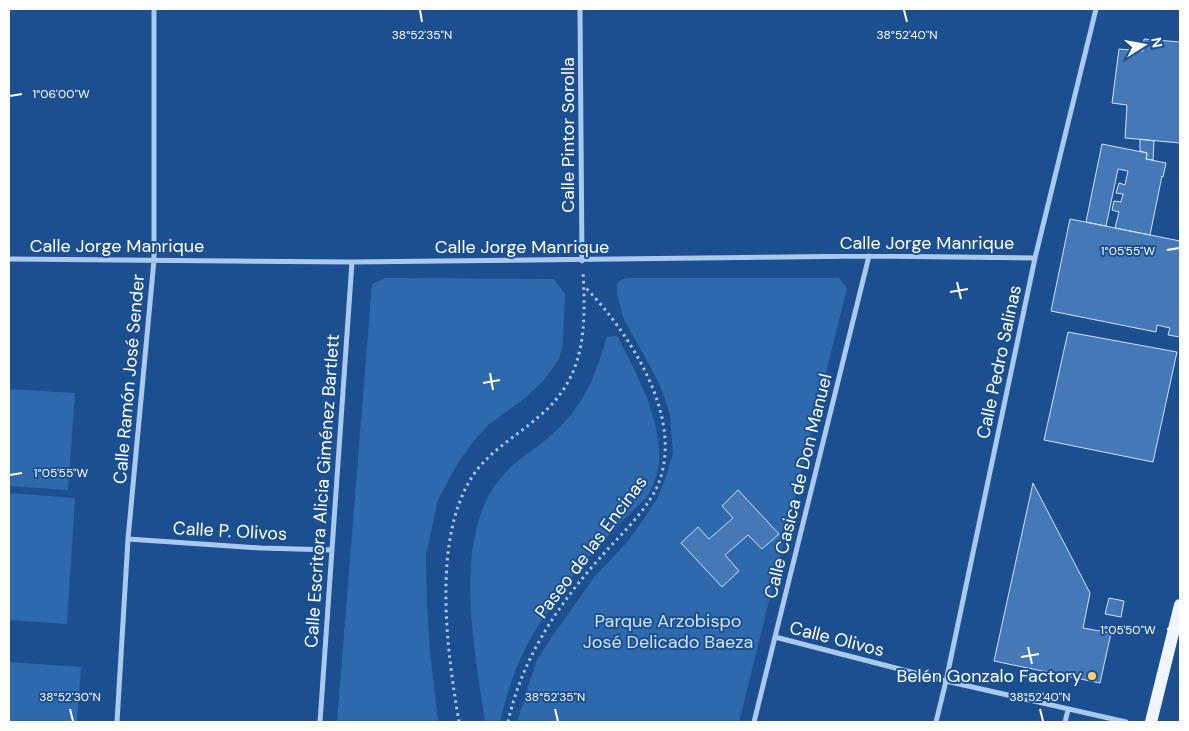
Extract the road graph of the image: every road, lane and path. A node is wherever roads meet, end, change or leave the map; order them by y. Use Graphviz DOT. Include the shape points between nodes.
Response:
graph roads {
  1 [pos="154,9"];
  2 [pos="580,9"];
  3 [pos="1096,9"];
  4 [pos="869,256"];
  5 [pos="1036,258"];
  6 [pos="9,259"];
  7 [pos="154,260"];
  8 [pos="582,261"];
  9 [pos="352,262"];
  10 [pos="584,286"];
  11 [pos="128,539"];
  12 [pos="332,550"];
  13 [pos="1180,605"];
  14 [pos="775,637"];
  15 [pos="946,681"];
  16 [pos="1068,710"];
  17 [pos="117,722"];
  18 [pos="320,722"];
  19 [pos="459,722"];
  20 [pos="508,722"];
  21 [pos="754,722"];
  22 [pos="936,722"];
  23 [pos="1065,722"];
  24 [pos="1126,722"];
  25 [pos="1151,722"];
  1 -- 7 [label="street, Calle Ramón José Sender"];
  2 -- 8 [label="street, Calle Pintor Sorolla"];
  3 -- 5 [label="street, Calle Pedro Salinas"];
  4 -- 5 [label="street, Calle Jorge Manrique"];
  4 -- 8 [label="street, Calle Jorge Manrique"];
  4 -- 14 [label="street, Calle Casica de Don Manuel"];
  5 -- 15 [label="street, Calle Pedro Salinas"];
  6 -- 7 [label="street, Calle Jorge Manrique"];
  7 -- 9 [label="street, Calle Jorge Manrique"];
  7 -- 11 [label="street, Calle Ramón José Sender"];
  8 -- 9 [label="street, Calle Jorge Manrique"];
  8 -- 10 [label="path"];
  9 -- 12 [label="street, Calle Escritora Alicia Giménez Bartlett"];
  10 -- 19 [label="path" via="584,323 573,374 559,396 538,418 489,456 474,475 455,520 446,588 452,680"];
  10 -- 20 [label="path, Paseo de las Encinas" via="611,316 650,382 658,400 666,437 664,462 660,480 646,504 581,579 550,623 530,657"];
  11 -- 12 [label="street, Calle P. Olivos"];
  11 -- 17 [label="street, Calle Ramón José Sender"];
  12 -- 18 [label="street, Calle Escritora Alicia Giménez Bartlett"];
  13 -- 25 [label="main road"];
  14 -- 15 [label="street, Calle Olivos"];
  14 -- 21 [label="street, Calle Casica de Don Manuel"];
  15 -- 16 [label="street, Calle Olivos"];
  15 -- 22 [label="street, Calle Pedro Salinas"];
  16 -- 23 [label="street"];
  16 -- 24 [label="street, Calle Olivos"];
}
